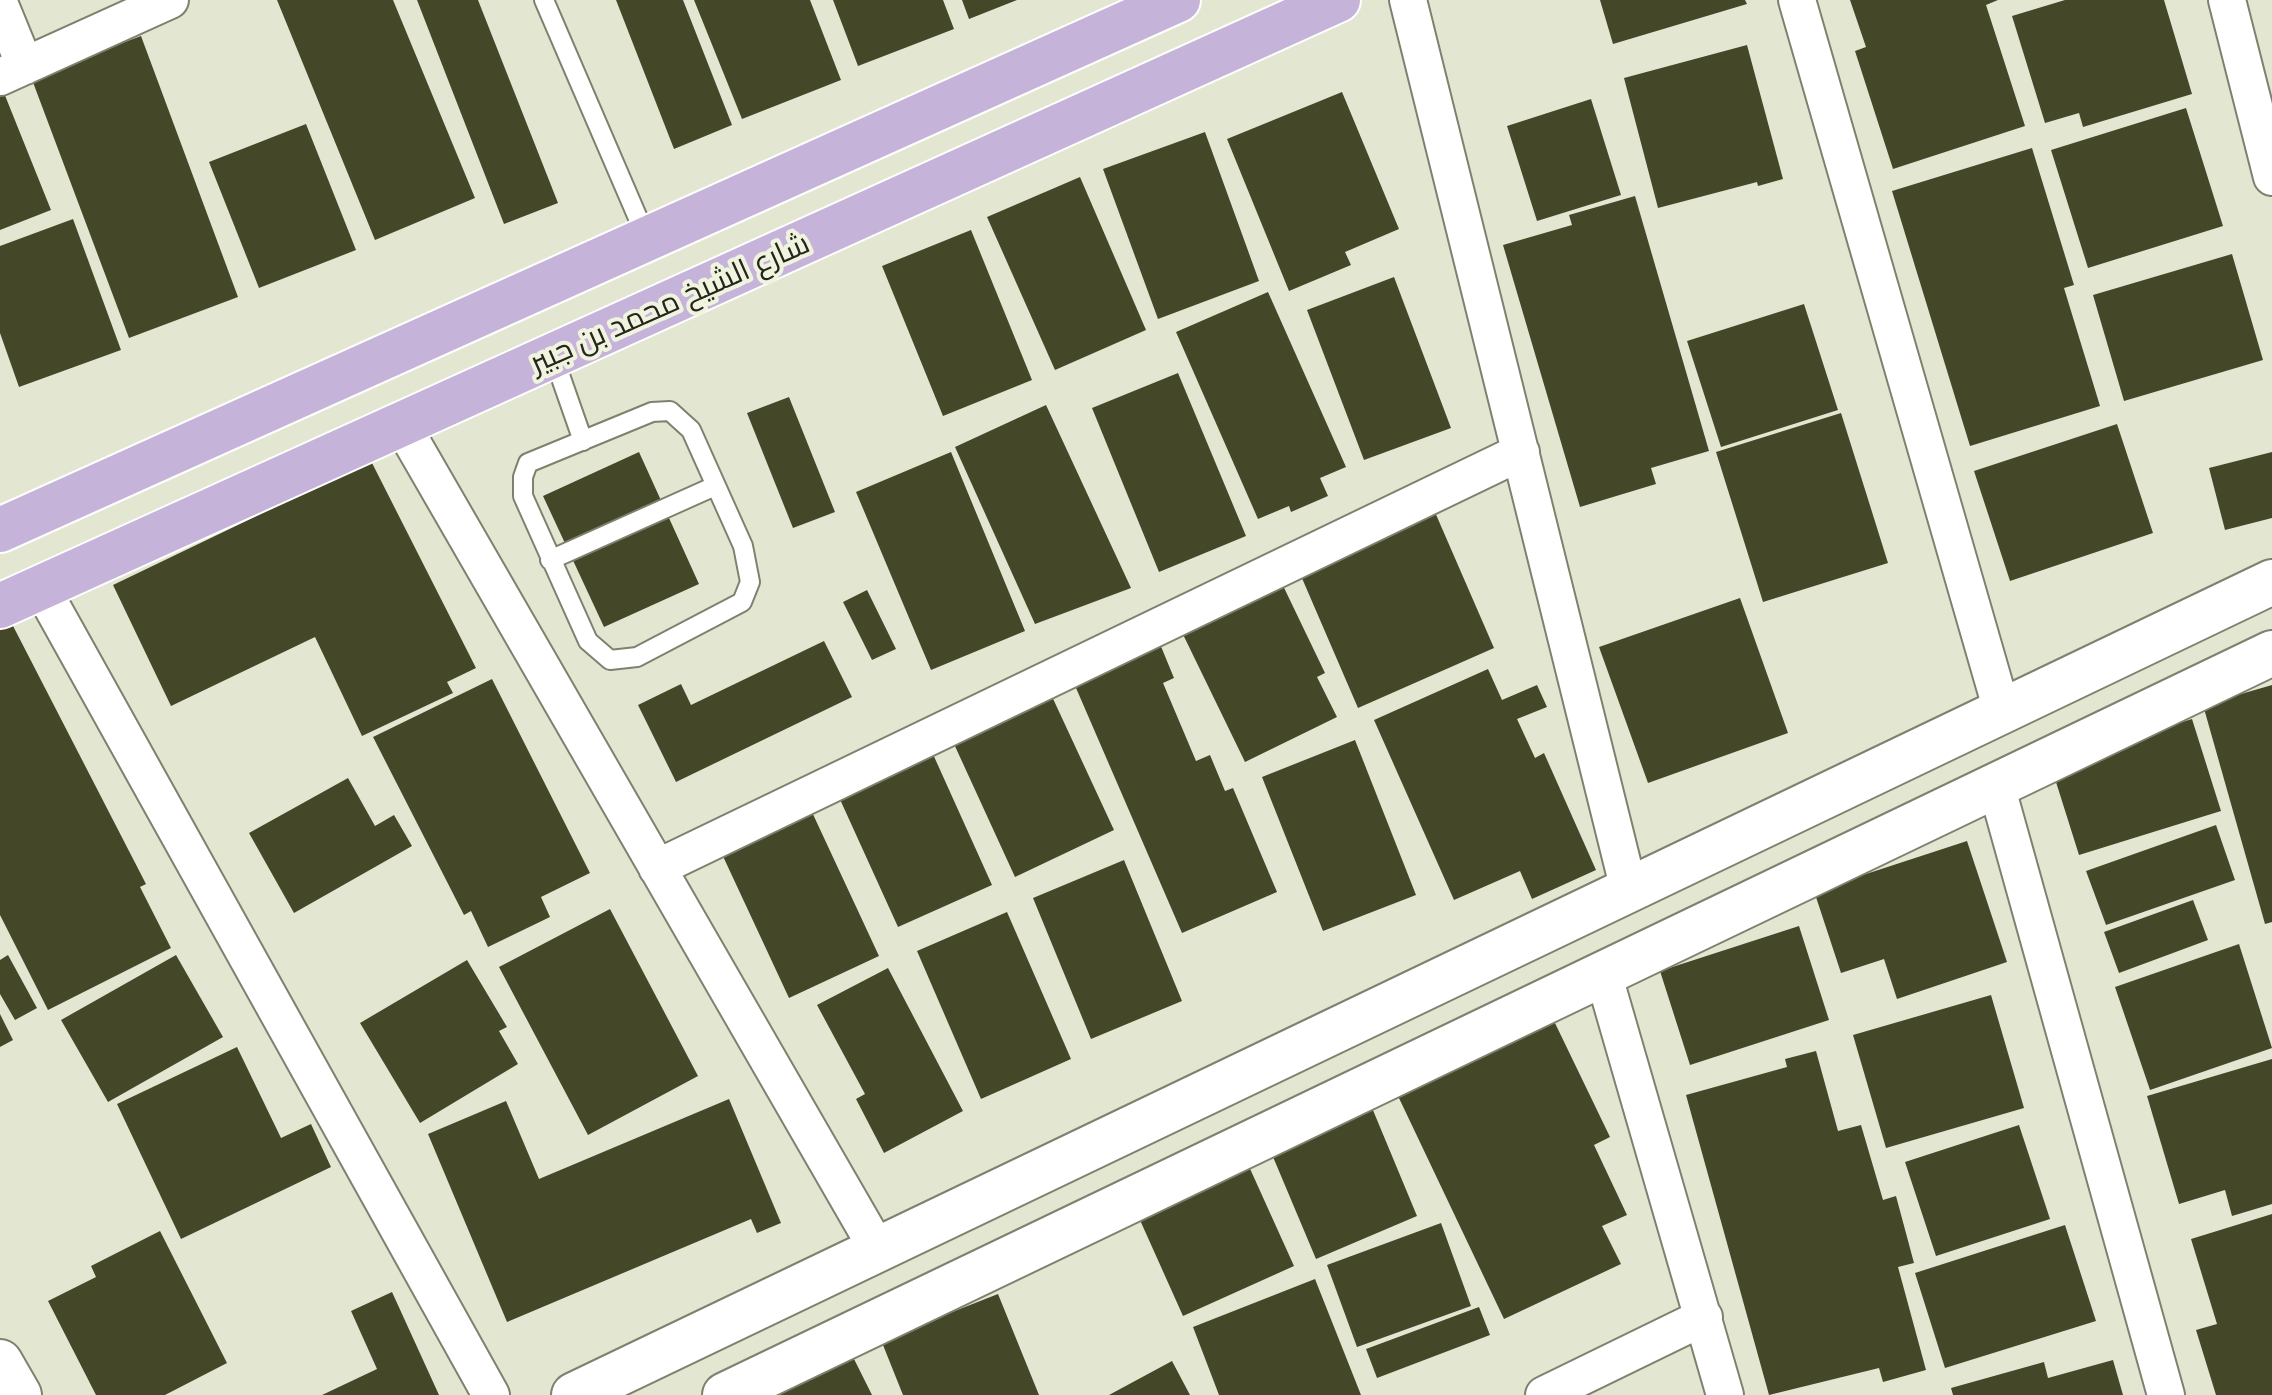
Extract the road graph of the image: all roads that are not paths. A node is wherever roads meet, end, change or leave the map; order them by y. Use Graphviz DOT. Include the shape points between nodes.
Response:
graph roads {
  1 [pos="170,0"];
  2 [pos="544,0"];
  3 [pos="1178,0"];
  4 [pos="1338,0"];
  5 [pos="1408,0"];
  6 [pos="1797,0"];
  7 [pos="2227,0"];
  8 [pos="0,5"];
  9 [pos="12,71"];
  10 [pos="2272,177"];
  11 [pos="647,239"];
  12 [pos="554,358"];
  13 [pos="402,425"];
  14 [pos="583,441"];
  15 [pos="1521,452"];
  16 [pos="715,486"];
  17 [pos="0,530"];
  18 [pos="550,560"];
  19 [pos="2272,582"];
  20 [pos="41,587"];
  21 [pos="0,606"];
  22 [pos="2272,653"];
  23 [pos="2002,711"];
  24 [pos="1996,785"];
  25 [pos="657,868"];
  26 [pos="1629,890"];
  27 [pos="1603,973"];
  28 [pos="878,1250"];
  29 [pos="1704,1317"];
  30 [pos="0,1362"];
  31 [pos="19,1395"];
  32 [pos="491,1395"];
  33 [pos="574,1395"];
  34 [pos="725,1395"];
  35 [pos="1544,1395"];
  36 [pos="1725,1395"];
  37 [pos="2166,1395"];
  1 -- 9 [label="street"];
  2 -- 11 [label="lane"];
  3 -- 11 [label="main road"];
  4 -- 12 [label="main road, شارع الشيخ محمد بن جبير"];
  5 -- 15 [label="street"];
  6 -- 23 [label="street"];
  7 -- 10 [label="street"];
  8 -- 9 [label="street"];
  11 -- 17 [label="main road"];
  12 -- 13 [label="main road, شارع الشيخ محمد بن جبير"];
  12 -- 14 [label="lane"];
  13 -- 20 [label="main road, شارع الشيخ محمد بن جبير"];
  13 -- 25 [label="street"];
  14 -- 16 [label="lane" via="652,412 670,411 691,430"];
  14 -- 18 [label="lane" via="528,463 523,477 523,496"];
  15 -- 25 [label="street"];
  15 -- 26 [label="street"];
  16 -- 18 [label="lane"];
  16 -- 18 [label="lane" via="743,546 750,582 742,602 637,657 610,660 588,641"];
  19 -- 23 [label="street"];
  20 -- 21 [label="main road, شارع الشيخ محمد بن جبير"];
  20 -- 32 [label="street"];
  22 -- 24 [label="street"];
  23 -- 26 [label="street"];
  24 -- 27 [label="street"];
  24 -- 37 [label="street"];
  25 -- 28 [label="street"];
  26 -- 28 [label="street"];
  27 -- 29 [label="street"];
  27 -- 34 [label="street"];
  28 -- 33 [label="street"];
  29 -- 35 [label="street"];
  29 -- 36 [label="street"];
  30 -- 31 [label="street"];
}
